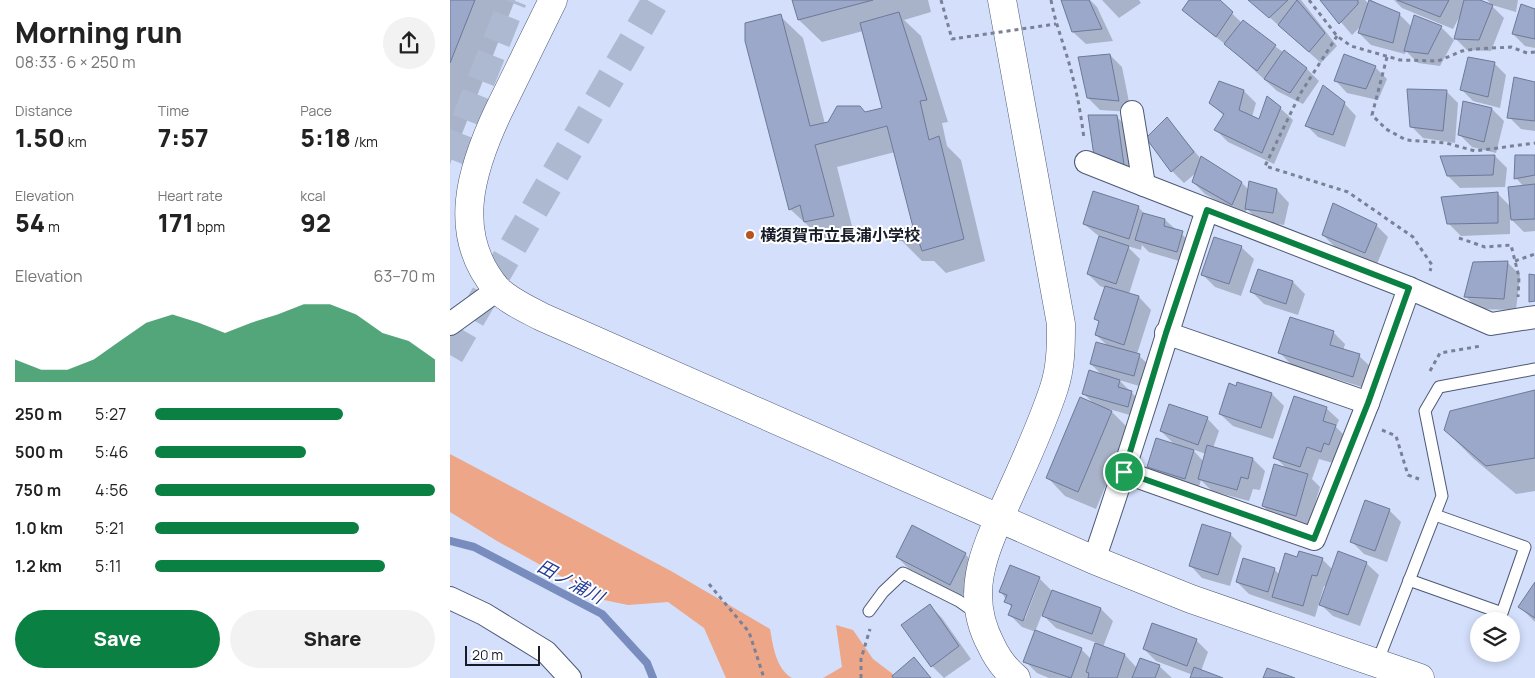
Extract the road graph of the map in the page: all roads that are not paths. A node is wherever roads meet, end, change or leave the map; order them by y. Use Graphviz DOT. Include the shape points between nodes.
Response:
graph roads {
  1 [pos="553,0"];
  2 [pos="1002,0"];
  3 [pos="1132,112"];
  4 [pos="1086,162"];
  5 [pos="1144,185"];
  6 [pos="1207,210"];
  7 [pos="497,290"];
  8 [pos="1416,292"];
  9 [pos="1535,317"];
  10 [pos="450,324"];
  11 [pos="1166,333"];
  12 [pos="1535,369"];
  13 [pos="1364,412"];
  14 [pos="1124,472"];
  15 [pos="1435,515"];
  16 [pos="998,518"];
  17 [pos="1094,560"];
  18 [pos="1410,580"];
  19 [pos="450,598"];
  20 [pos="868,611"];
  21 [pos="980,616"];
  22 [pos="1377,663"];
  23 [pos="570,678"];
  24 [pos="1016,678"];
  25 [pos="1420,678"];
  1 -- 7 [label="street" via="476,159 466,189 467,235 474,256"];
  2 -- 16 [label="street" via="1054,275 1061,355 1055,386"];
  3 -- 5 [label="street"];
  4 -- 5 [label="street"];
  5 -- 6 [label="street"];
  6 -- 8 [label="street"];
  6 -- 11 [label="street"];
  7 -- 10 [label="street"];
  7 -- 16 [label="street" via="542,317"];
  8 -- 9 [label="street" via="1491,324"];
  8 -- 13 [label="street"];
  11 -- 13 [label="street"];
  11 -- 14 [label="street"];
  12 -- 15 [label="lane" via="1438,387 1425,411 1442,496"];
  13 -- 14 [label="street" via="1314,539"];
  14 -- 17 [label="street"];
  15 -- 18 [label="lane"];
  15 -- 18 [label="lane" via="1525,547 1502,613"];
  16 -- 17 [label="street"];
  16 -- 21 [label="street" via="976,589"];
  17 -- 22 [label="street" via="1191,599"];
  18 -- 22 [label="lane"];
  19 -- 23 [label="street" via="484,614 546,652"];
  20 -- 21 [label="lane" via="904,573 959,601"];
  21 -- 24 [label="street" via="997,657"];
  22 -- 25 [label="street"];
}
